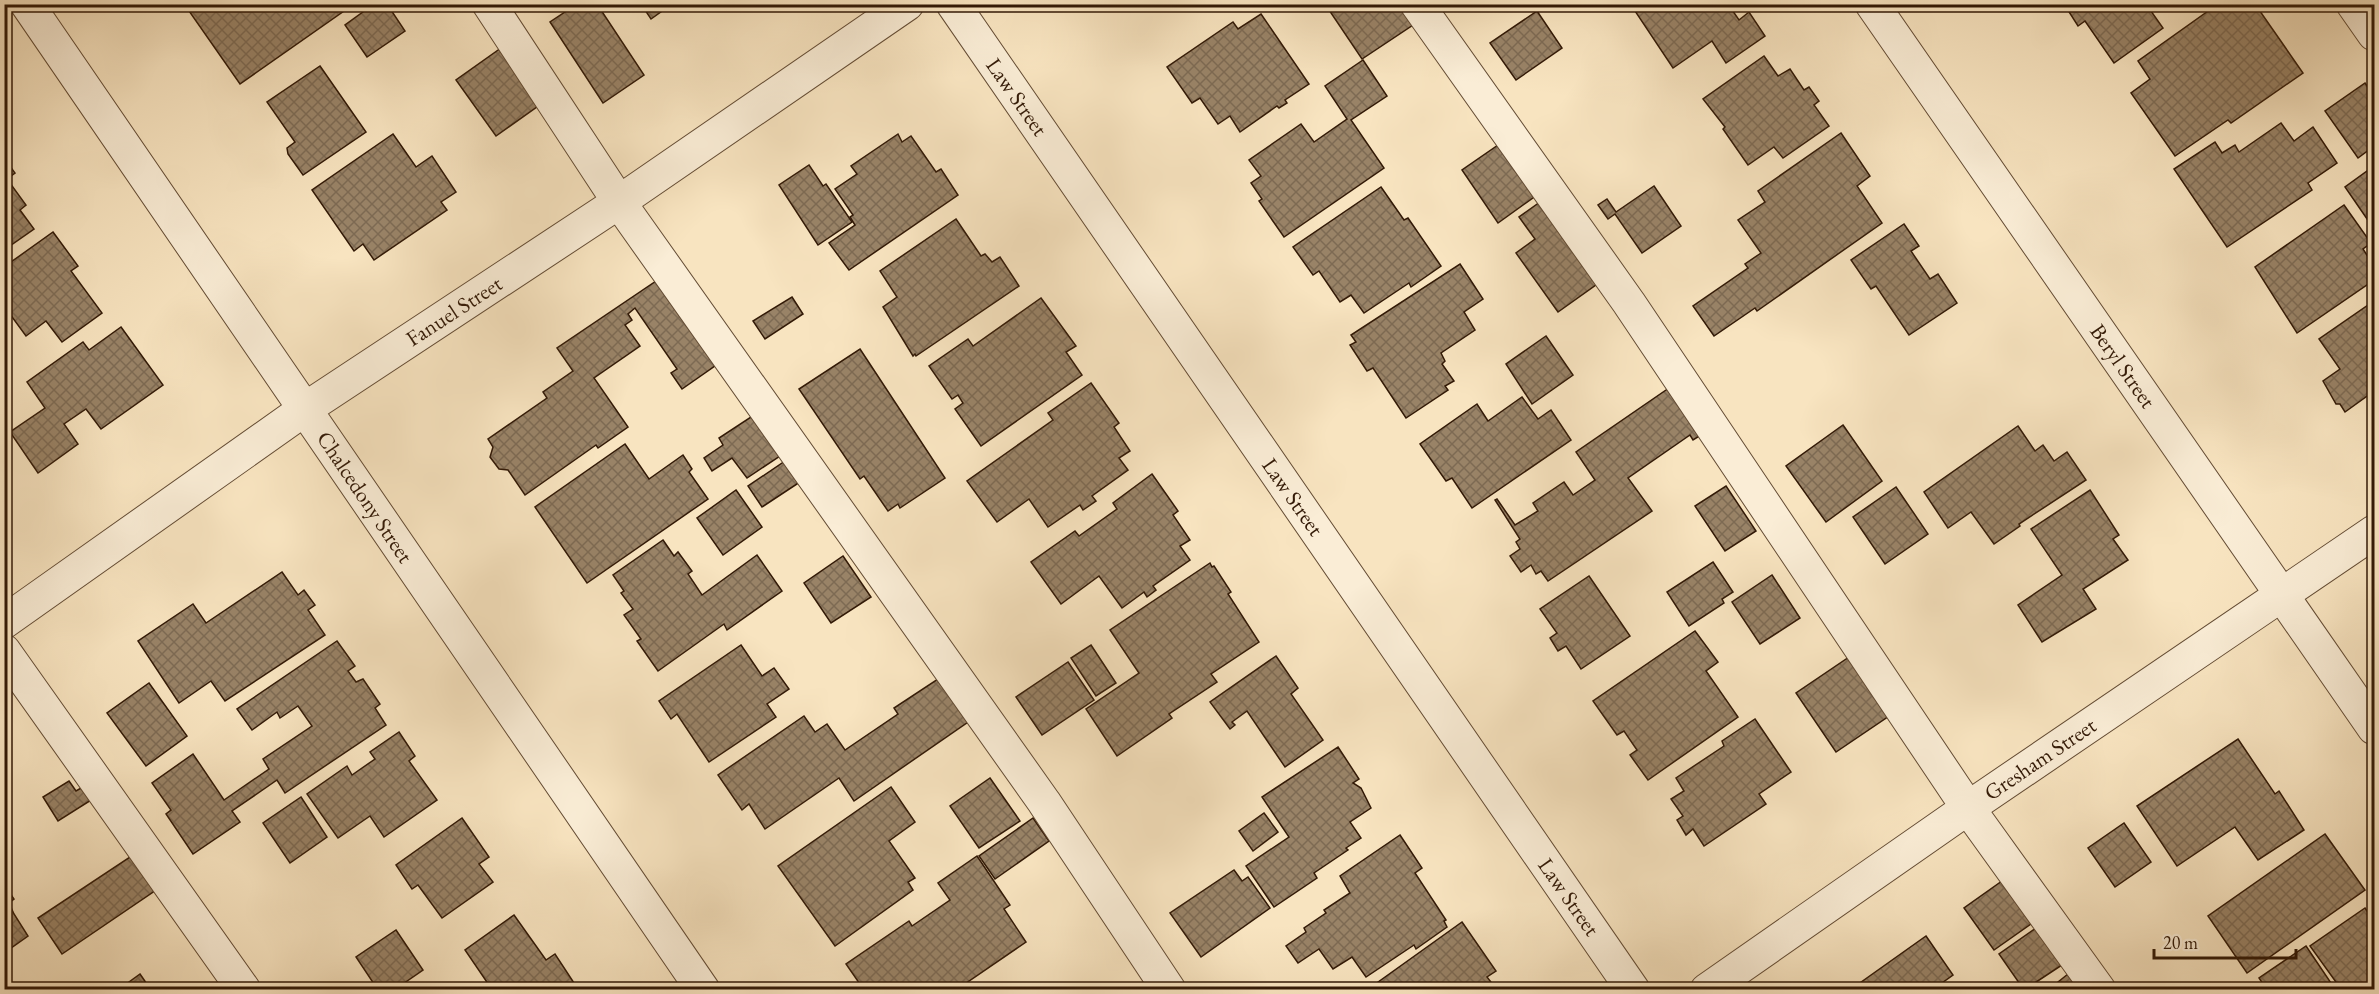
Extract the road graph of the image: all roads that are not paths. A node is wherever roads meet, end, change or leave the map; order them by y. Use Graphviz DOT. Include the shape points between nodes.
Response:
graph roads {
  1 [pos="27,4"];
  2 [pos="489,4"];
  3 [pos="907,4"];
  4 [pos="953,4"];
  5 [pos="1417,4"];
  6 [pos="1872,4"];
  7 [pos="2354,4"];
  8 [pos="2374,34"];
  9 [pos="619,202"];
  10 [pos="305,408"];
  11 [pos="2374,532"];
  12 [pos="2282,595"];
  13 [pos="4,622"];
  14 [pos="4,651"];
  15 [pos="2374,728"];
  16 [pos="1968,808"];
  17 [pos="244,990"];
  18 [pos="703,990"];
  19 [pos="1169,990"];
  20 [pos="1633,990"];
  21 [pos="1707,990"];
  22 [pos="2099,990"];
  1 -- 10 [label="street, Chalcedony Street"];
  2 -- 9 [label="street"];
  3 -- 9 [label="street, Fanuel Street"];
  4 -- 20 [label="street, Law Street"];
  5 -- 16 [label="street" via="1629,303"];
  6 -- 12 [label="street, Beryl Street"];
  7 -- 8 [label="street"];
  9 -- 10 [label="street, Fanuel Street"];
  9 -- 19 [label="street" via="1044,802"];
  10 -- 13 [label="street, Fanuel Street"];
  10 -- 18 [label="street, Chalcedony Street"];
  11 -- 12 [label="street, Gresham Street"];
  12 -- 15 [label="street, Beryl Street"];
  12 -- 16 [label="street, Gresham Street"];
  14 -- 17 [label="street"];
  16 -- 21 [label="street, Gresham Street"];
  16 -- 22 [label="street"];
}
